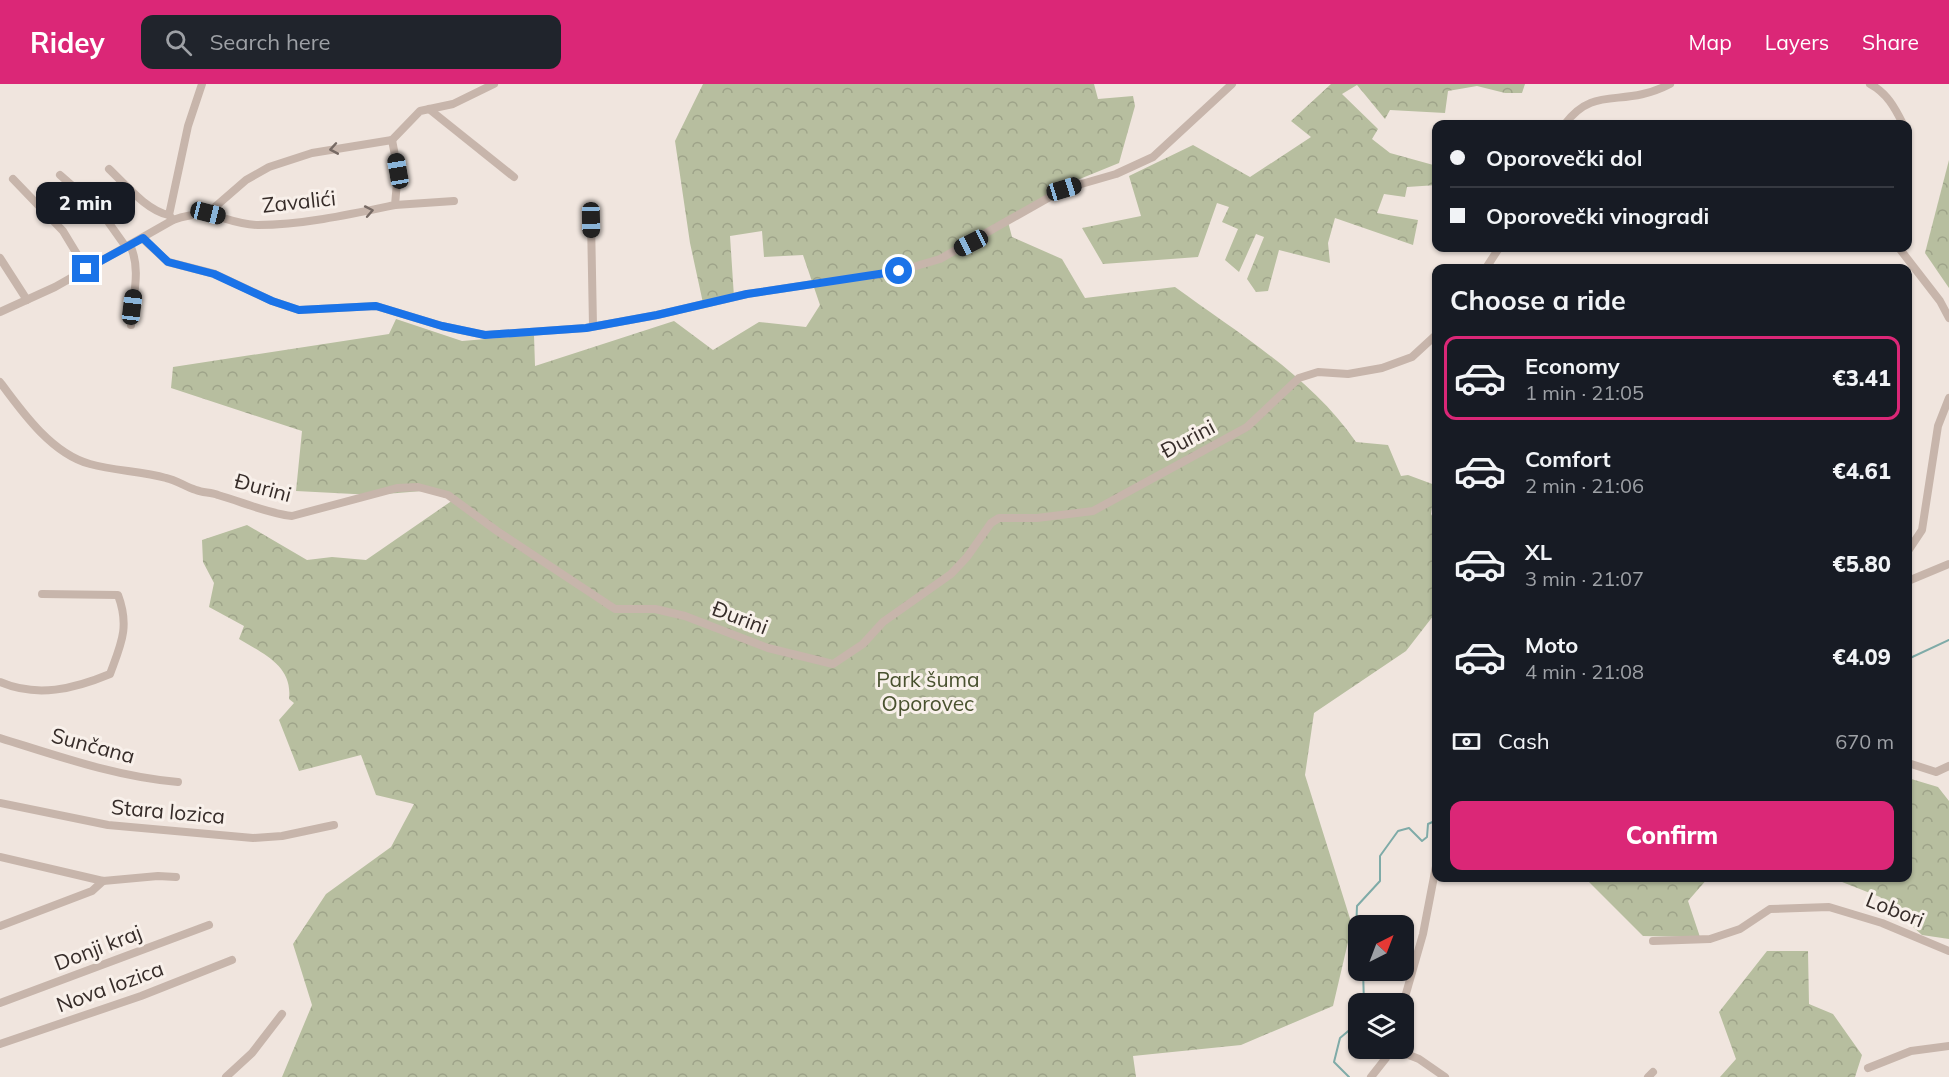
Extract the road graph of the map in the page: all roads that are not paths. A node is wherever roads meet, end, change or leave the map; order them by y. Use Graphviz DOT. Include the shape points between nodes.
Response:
graph roads {
  1 [pos="202,84"];
  2 [pos="494,84"];
  3 [pos="1232,84"];
  4 [pos="1670,84"];
  5 [pos="1870,84"];
  6 [pos="429,109"];
  7 [pos="1567,120"];
  8 [pos="1901,120"];
  9 [pos="392,140"];
  10 [pos="109,169"];
  11 [pos="60,175"];
  12 [pos="514,177"];
  13 [pos="14,179"];
  14 [pos="454,201"];
  15 [pos="395,205"];
  16 [pos="208,213"];
  17 [pos="171,218"];
  18 [pos="591,220"];
  19 [pos="143,238"];
  20 [pos="128,246"];
  21 [pos="1902,252"];
  22 [pos="0,258"];
  23 [pos="1911,264"];
  24 [pos="1912,265"];
  25 [pos="86,269"];
  26 [pos="27,300"];
  27 [pos="0,312"];
  28 [pos="1949,318"];
  29 [pos="131,326"];
  30 [pos="593,326"];
  31 [pos="1432,339"];
  32 [pos="0,382"];
  33 [pos="1949,398"];
  34 [pos="1912,545"];
  35 [pos="1949,564"];
  36 [pos="1912,579"];
  37 [pos="42,594"];
  38 [pos="0,682"];
  39 [pos="0,738"];
  40 [pos="1912,764"];
  41 [pos="1949,766"];
  42 [pos="178,782"];
  43 [pos="0,803"];
  44 [pos="334,825"];
  45 [pos="0,857"];
  46 [pos="176,878"];
  47 [pos="103,881"];
  48 [pos="1433,882"];
  49 [pos="209,925"];
  50 [pos="0,926"];
  51 [pos="1653,941"];
  52 [pos="1949,951"];
  53 [pos="232,960"];
  54 [pos="1406,993"];
  55 [pos="0,1003"];
  56 [pos="282,1014"];
  57 [pos="0,1044"];
  58 [pos="1949,1046"];
  59 [pos="1414,1057"];
  60 [pos="1385,1059"];
  61 [pos="1868,1068"];
  62 [pos="226,1077"];
  63 [pos="1371,1077"];
  64 [pos="1445,1077"];
  1 -- 17 [label="street" via="188,126"];
  2 -- 6 [label="street" via="453,104"];
  3 -- 30 [label="street" via="1153,157 1116,174 1064,189 940,259 899,271 747,294"];
  4 -- 7 [label="street" via="1632,94 1601,91 1584,96"];
  5 -- 8 [label="street" via="1881,90"];
  6 -- 9 [label="street" via="415,114"];
  6 -- 12 [label="street"];
  9 -- 15 [label="street" via="398,171"];
  9 -- 16 [label="street, one-way" via="312,153 269,167 246,180"];
  10 -- 17 [label="street" via="136,195"];
  11 -- 20 [label="street" via="99,209"];
  13 -- 25 [label="street" via="63,231"];
  14 -- 15 [label="street, Zavalići"];
  16 -- 15 [label="street, Zavalići, one-way" via="256,225 327,219"];
  16 -- 17 [label="street"];
  17 -- 19 [label="street"];
  18 -- 30 [label="street"];
  19 -- 20 [label="street"];
  19 -- 30 [label="street" via="168,262 214,274 299,310 376,306 485,335"];
  20 -- 25 [label="street"];
  20 -- 29 [label="street" via="135,255 137,272"];
  21 -- 23 [label="street"];
  22 -- 26 [label="street"];
  24 -- 28 [label="street"];
  25 -- 26 [label="street"];
  26 -- 27 [label="street"];
  31 -- 32 [label="street, Đurini" via="1412,357 1382,368 1348,374 1318,372 1299,378 1247,427 1093,511 999,518 951,574 883,622 862,644 833,664 768,648 685,616 656,609 615,609 448,495 418,487 397,488 292,516 198,491 168,478 87,463 65,453 46,437"];
  33 -- 34 [label="street" via="1938,426 1922,530"];
  35 -- 36 [label="street"];
  37 -- 38 [label="street" via="118,596 124,613 124,635 110,674 79,687 54,690 26,691"];
  39 -- 42 [label="street, Sunčana" via="84,764"];
  40 -- 41 [label="street" via="1936,772"];
  43 -- 44 [label="street, Stara lozica" via="108,825 253,838 282,837"];
  45 -- 47 [label="street"];
  46 -- 47 [label="street"];
  47 -- 50 [label="street" via="92,891"];
  48 -- 54 [label="street" via="1424,934"];
  49 -- 55 [label="street, Donji kraj"];
  51 -- 52 [label="street, Lobori" via="1710,939 1740,929 1770,909 1817,907 1852,912"];
  53 -- 57 [label="street, Nova lozica"];
  56 -- 62 [label="street" via="252,1053"];
  58 -- 61 [label="street" via="1911,1051"];
  59 -- 64 [label="street"];
  60 -- 63 [label="street"];
}
